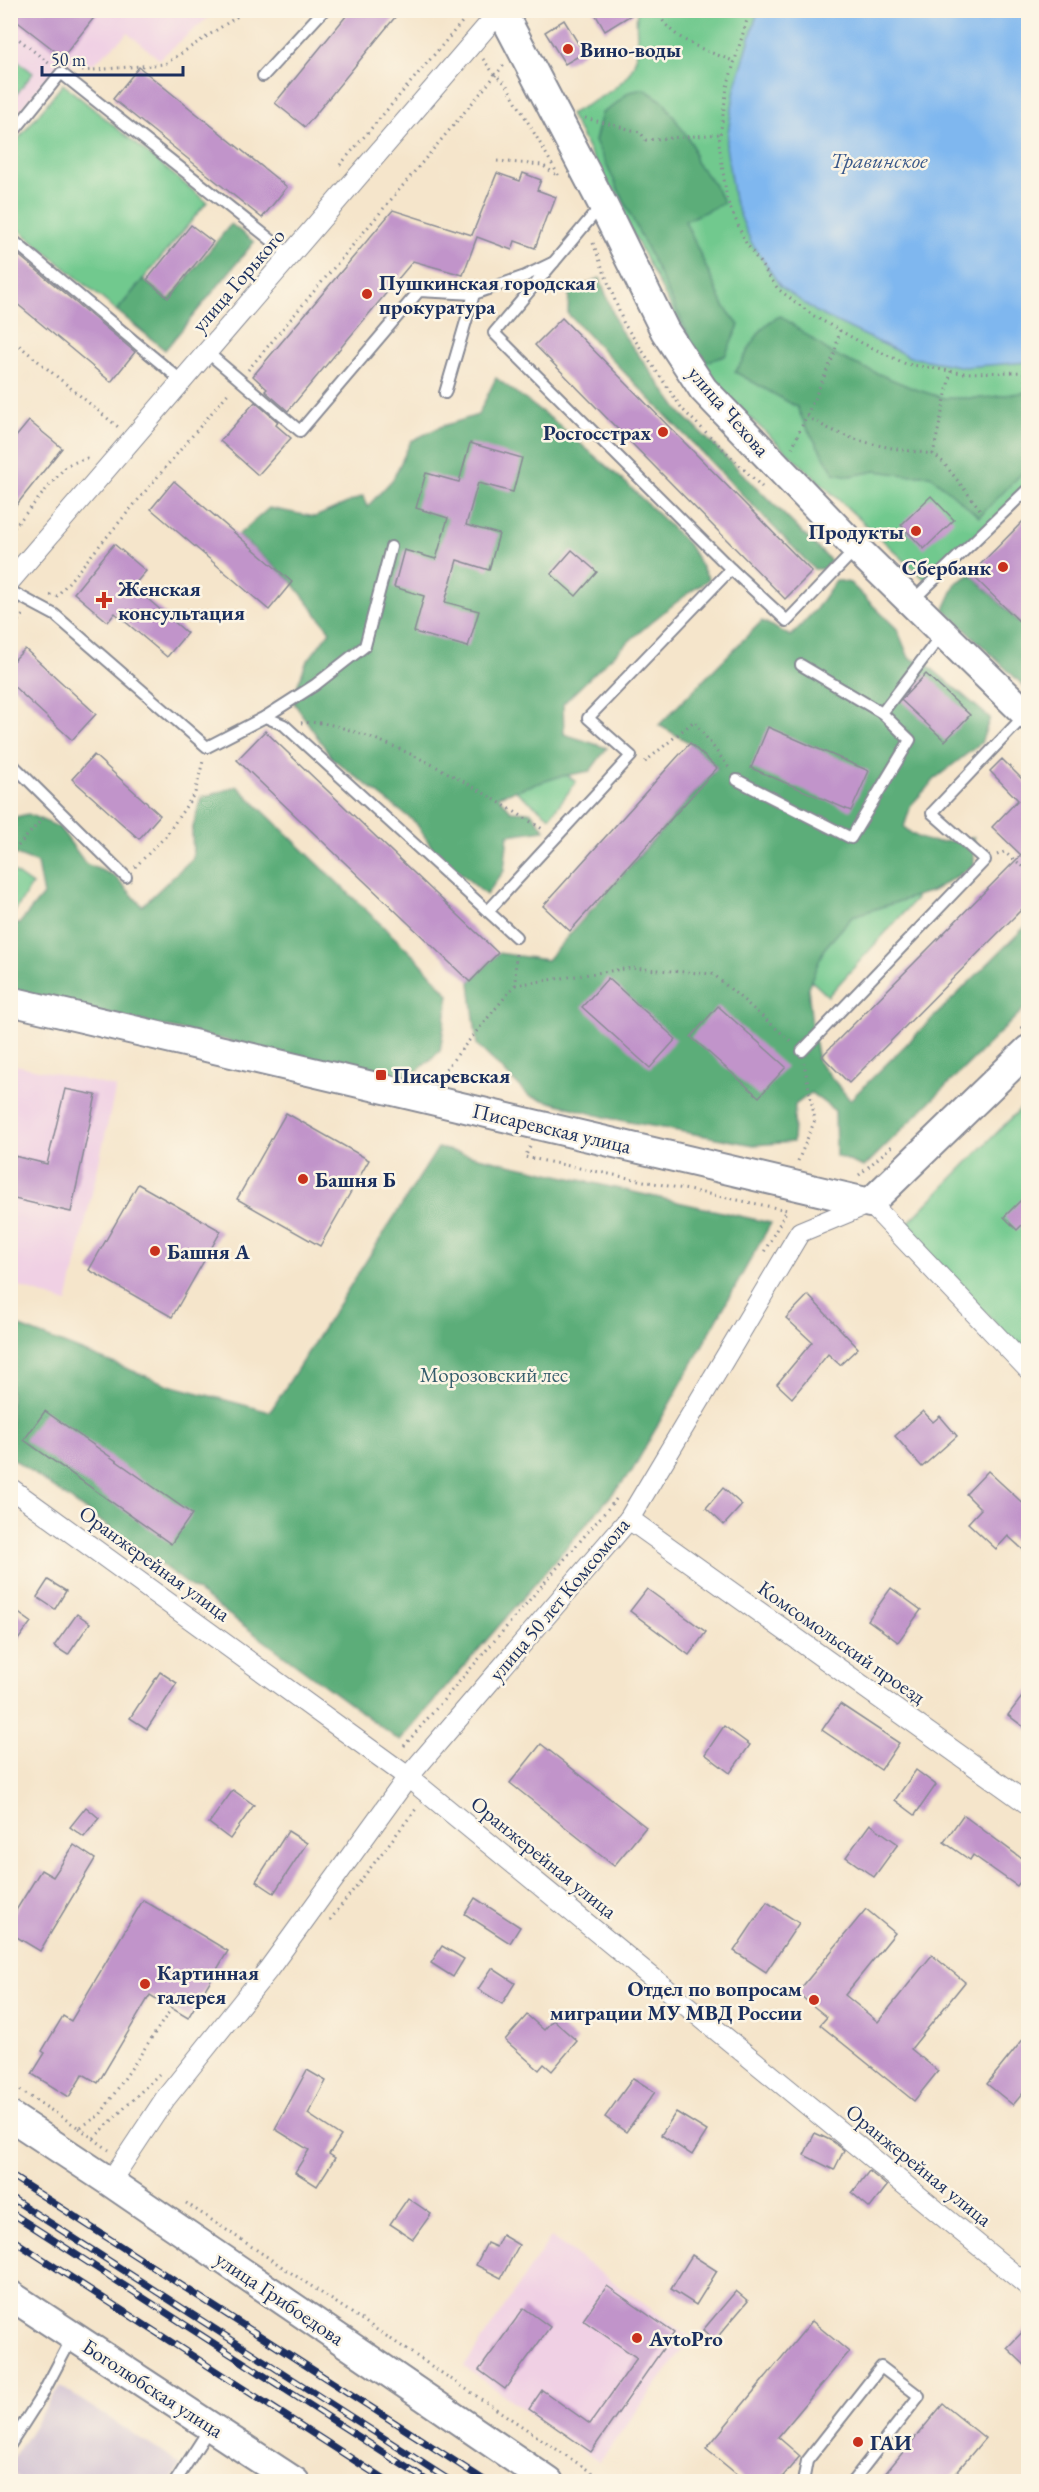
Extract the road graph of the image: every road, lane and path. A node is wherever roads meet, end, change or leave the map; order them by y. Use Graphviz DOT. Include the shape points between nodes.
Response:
graph roads {
  1 [pos="247,10"];
  2 [pos="324,10"];
  3 [pos="465,10"];
  4 [pos="657,10"];
  5 [pos="750,10"];
  6 [pos="501,11"];
  7 [pos="10,32"];
  8 [pos="733,61"];
  9 [pos="62,73"];
  10 [pos="495,75"];
  11 [pos="263,76"];
  12 [pos="580,116"];
  13 [pos="721,134"];
  14 [pos="10,136"];
  15 [pos="498,160"];
  16 [pos="335,171"];
  17 [pos="560,177"];
  18 [pos="603,205"];
  19 [pos="10,238"];
  20 [pos="290,255"];
  21 [pos="554,262"];
  22 [pos="474,294"];
  23 [pos="840,330"];
  24 [pos="10,338"];
  25 [pos="207,352"];
  26 [pos="951,372"];
  27 [pos="1029,372"];
  28 [pos="1024,373"];
  29 [pos="240,380"];
  30 [pos="182,381"];
  31 [pos="445,393"];
  32 [pos="1029,397"];
  33 [pos="807,416"];
  34 [pos="111,434"];
  35 [pos="789,454"];
  36 [pos="933,454"];
  37 [pos="92,457"];
  38 [pos="1029,489"];
  39 [pos="991,525"];
  40 [pos="10,532"];
  41 [pos="392,547"];
  42 [pos="857,549"];
  43 [pos="731,569"];
  44 [pos="10,581"];
  45 [pos="10,591"];
  46 [pos="911,602"];
  47 [pos="33,603"];
  48 [pos="10,630"];
  49 [pos="942,634"];
  50 [pos="801,665"];
  51 [pos="882,713"];
  52 [pos="1027,715"];
  53 [pos="265,717"];
  54 [pos="284,725"];
  55 [pos="207,747"];
  56 [pos="631,756"];
  57 [pos="10,762"];
  58 [pos="737,780"];
  59 [pos="54,806"];
  60 [pos="556,837"];
  61 [pos="10,855"];
  62 [pos="985,860"];
  63 [pos="1029,870"];
  64 [pos="126,877"];
  65 [pos="488,911"];
  66 [pos="516,937"];
  67 [pos="515,985"];
  68 [pos="10,1001"];
  69 [pos="1029,1021"];
  70 [pos="1024,1040"];
  71 [pos="802,1051"];
  72 [pos="447,1082"];
  73 [pos="894,1144"];
  74 [pos="525,1157"];
  75 [pos="808,1164"];
  76 [pos="850,1173"];
  77 [pos="870,1203"];
  78 [pos="758,1261"];
  79 [pos="1029,1369"];
  80 [pos="10,1488"];
  81 [pos="622,1493"];
  82 [pos="628,1519"];
  83 [pos="404,1746"];
  84 [pos="408,1777"];
  85 [pos="1029,1804"];
  86 [pos="169,2012"];
  87 [pos="10,2085"];
  88 [pos="10,2116"];
  89 [pos="80,2128"];
  90 [pos="116,2172"];
  91 [pos="185,2202"];
  92 [pos="1029,2286"];
  93 [pos="10,2295"];
  94 [pos="73,2336"];
  95 [pos="211,2426"];
  96 [pos="10,2445"];
  97 [pos="176,2481"];
  98 [pos="295,2481"];
  99 [pos="549,2481"];
  100 [pos="606,2481"];
  101 [pos="803,2481"];
  102 [pos="852,2481"];
  1 -- 9 [label="path" via="165,64"];
  2 -- 11 [label="lane"];
  3 -- 16 [label="path" via="468,15"];
  4 -- 8 [label="path" via="682,40"];
  5 -- 8 [label="path"];
  6 -- 18 [label="street, улица Чехова"];
  6 -- 20 [label="street, улица Горького"];
  7 -- 9 [label="path"];
  8 -- 13 [label="path"];
  9 -- 14 [label="lane"];
  9 -- 20 [label="lane"];
  10 -- 29 [label="path"];
  12 -- 13 [label="path" via="640,132 646,140"];
  13 -- 23 [label="path" via="727,200 746,243 778,289"];
  15 -- 17 [label="path" via="542,165"];
  18 -- 21 [label="lane"];
  18 -- 42 [label="street, улица Чехова" via="665,331 704,389"];
  19 -- 30 [label="lane"];
  20 -- 25 [label="street, улица Горького"];
  21 -- 22 [label="lane"];
  21 -- 43 [label="lane" via="494,333"];
  22 -- 29 [label="lane" via="419,291 300,431"];
  22 -- 31 [label="lane"];
  23 -- 26 [label="path" via="906,364"];
  23 -- 33 [label="path" via="834,355"];
  24 -- 34 [label="path" via="118,427"];
  25 -- 29 [label="lane"];
  25 -- 30 [label="street, улица Горького"];
  26 -- 28 [label="path"];
  26 -- 36 [label="path"];
  27 -- 28 [label="path"];
  28 -- 32 [label="path"];
  29 -- 47 [label="path" via="57,596 41,594"];
  30 -- 44 [label="street, улица Горького"];
  33 -- 35 [label="path"];
  33 -- 36 [label="path" via="826,430 855,441"];
  36 -- 39 [label="path" via="944,462"];
  37 -- 40 [label="path" via="67,465"];
  38 -- 39 [label="lane"];
  39 -- 46 [label="lane"];
  41 -- 53 [label="lane" via="365,646"];
  42 -- 43 [label="lane" via="787,621"];
  42 -- 46 [label="street, улица Чехова"];
  43 -- 56 [label="lane" via="588,718"];
  45 -- 47 [label="lane"];
  46 -- 49 [label="street, улица Чехова"];
  47 -- 48 [label="path"];
  47 -- 55 [label="lane" via="55,615"];
  49 -- 51 [label="lane"];
  49 -- 52 [label="street, улица Чехова"];
  50 -- 51 [label="lane"];
  51 -- 58 [label="lane" via="910,740 852,838"];
  52 -- 62 [label="lane" via="932,813"];
  53 -- 54 [label="lane"];
  53 -- 55 [label="lane"];
  54 -- 60 [label="path" via="316,721 395,746 461,779"];
  54 -- 65 [label="lane"];
  55 -- 64 [label="path" via="195,793 165,837"];
  56 -- 58 [label="path" via="642,764 694,721"];
  56 -- 60 [label="lane"];
  57 -- 59 [label="lane"];
  59 -- 61 [label="path"];
  59 -- 64 [label="lane"];
  60 -- 65 [label="lane"];
  62 -- 63 [label="path" via="1004,852"];
  62 -- 71 [label="lane"];
  65 -- 66 [label="lane"];
  66 -- 67 [label="path"];
  67 -- 71 [label="path" via="630,968 713,974"];
  67 -- 72 [label="path" via="436,1079"];
  68 -- 77 [label="street, Писаревская улица"];
  69 -- 70 [label="path"];
  70 -- 77 [label="street, улица 50 лет Комсомола"];
  71 -- 75 [label="path" via="815,1120 798,1161"];
  73 -- 76 [label="path" via="861,1175"];
  74 -- 78 [label="path" via="787,1210"];
  77 -- 79 [label="street"];
  77 -- 82 [label="street, улица 50 лет Комсомола" via="800,1232"];
  80 -- 84 [label="street, Оранжерейная улица"];
  81 -- 83 [label="path"];
  82 -- 84 [label="street, улица 50 лет Комсомола"];
  82 -- 85 [label="street, Комсомольский проезд"];
  84 -- 90 [label="street, улица 50 лет Комсомола" via="268,1970 165,2099"];
  84 -- 92 [label="street, Оранжерейная улица"];
  86 -- 89 [label="path" via="100,2115"];
  87 -- 89 [label="path"];
  88 -- 90 [label="street, улица Грибоедова"];
  89 -- 90 [label="path"];
  90 -- 99 [label="street, улица Грибоедова"];
  91 -- 100 [label="path"];
  93 -- 94 [label="street, Боголюбская улица"];
  94 -- 95 [label="street, Боголюбская улица"];
  94 -- 96 [label="lane"];
  95 -- 97 [label="lane"];
  95 -- 98 [label="street, Боголюбская улица"];
  101 -- 102 [label="lane" via="807,2461 881,2367 920,2397"];
}
